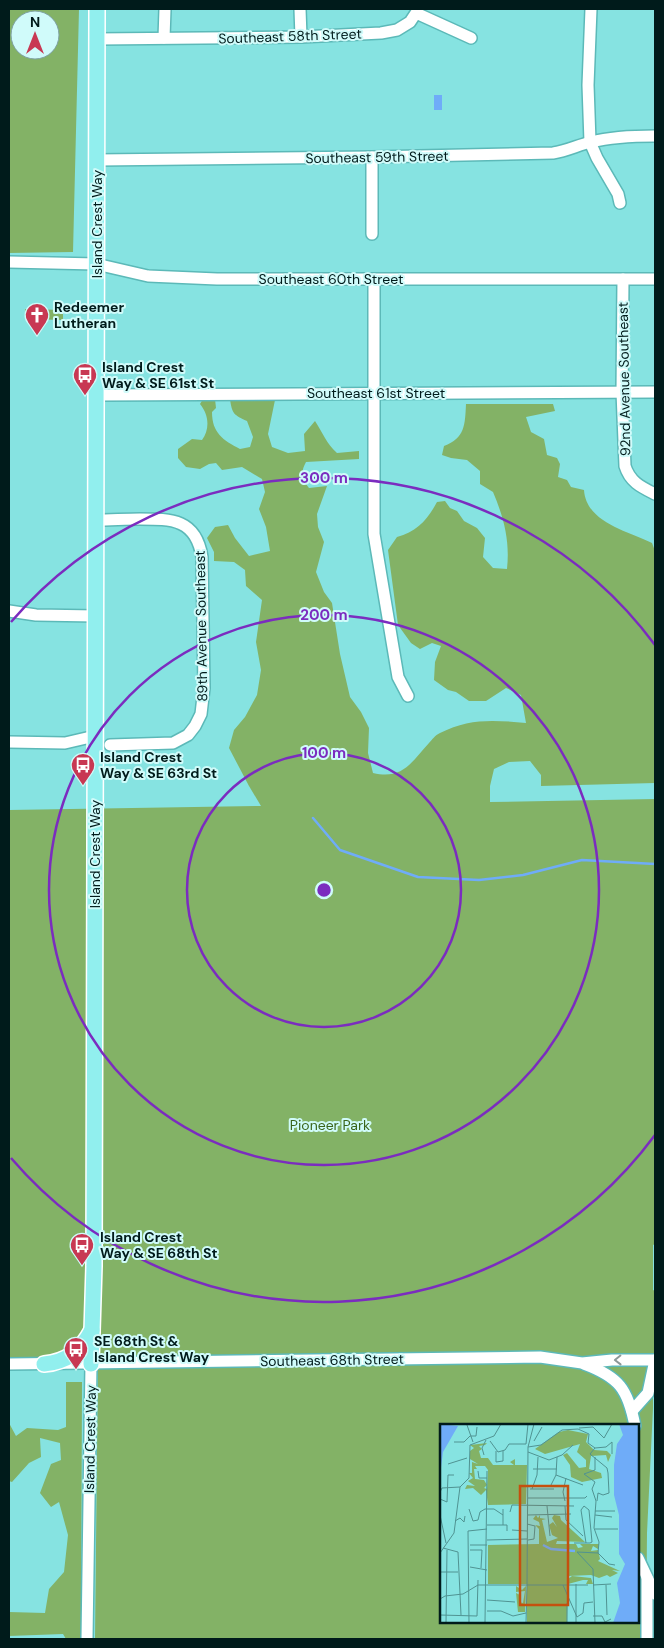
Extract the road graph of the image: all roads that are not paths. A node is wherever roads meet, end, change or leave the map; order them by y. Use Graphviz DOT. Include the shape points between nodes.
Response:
graph roads {
  1 [pos="97,9"];
  2 [pos="165,9"];
  3 [pos="300,9"];
  4 [pos="591,9"];
  5 [pos="417,11"];
  6 [pos="301,37"];
  7 [pos="164,38"];
  8 [pos="471,38"];
  9 [pos="97,39"];
  10 [pos="655,136"];
  11 [pos="590,142"];
  12 [pos="372,157"];
  13 [pos="97,160"];
  14 [pos="620,203"];
  15 [pos="372,234"];
  16 [pos="9,262"];
  17 [pos="96,264"];
  18 [pos="374,279"];
  19 [pos="623,279"];
  20 [pos="655,279"];
  21 [pos="622,392"];
  22 [pos="655,392"];
  23 [pos="373,393"];
  24 [pos="97,395"];
  25 [pos="655,494"];
  26 [pos="96,520"];
  27 [pos="9,610"];
  28 [pos="96,616"];
  29 [pos="408,696"];
  30 [pos="95,736"];
  31 [pos="9,742"];
  32 [pos="110,746"];
  33 [pos="92,1329"];
  34 [pos="655,1360"];
  35 [pos="582,1363"];
  36 [pos="9,1364"];
  37 [pos="44,1364"];
  38 [pos="91,1364"];
  39 [pos="632,1411"];
  40 [pos="635,1424"];
  41 [pos="639,1560"];
  42 [pos="647,1578"];
  43 [pos="655,1594"];
  44 [pos="87,1639"];
  45 [pos="648,1639"];
  1 -- 9 [label="main road, Island Crest Way"];
  2 -- 7 [label="street"];
  3 -- 6 [label="street"];
  4 -- 11 [label="street"];
  5 -- 6 [label="street, Southeast 58th Street" via="410,22 397,30"];
  5 -- 8 [label="street, Southeast 58th Street"];
  6 -- 7 [label="street, Southeast 58th Street"];
  7 -- 9 [label="street, Southeast 58th Street"];
  9 -- 13 [label="main road, Island Crest Way"];
  10 -- 11 [label="street, Southeast 59th Street"];
  11 -- 12 [label="street, Southeast 59th Street" via="553,153"];
  11 -- 14 [label="street"];
  12 -- 13 [label="street, Southeast 59th Street"];
  12 -- 15 [label="street"];
  13 -- 17 [label="main road, Island Crest Way"];
  16 -- 17 [label="street, Southeast 60th Street"];
  17 -- 18 [label="street, Southeast 60th Street" via="148,276"];
  17 -- 24 [label="main road, Island Crest Way"];
  18 -- 19 [label="street, Southeast 60th Street"];
  18 -- 23 [label="street"];
  19 -- 20 [label="street, Southeast 60th Street"];
  19 -- 21 [label="street, 92nd Avenue Southeast"];
  21 -- 22 [label="street, Southeast 61st Street"];
  21 -- 23 [label="street, Southeast 61st Street"];
  21 -- 25 [label="street, 92nd Avenue Southeast" via="627,474 638,486"];
  23 -- 24 [label="street, Southeast 61st Street"];
  23 -- 29 [label="street" via="374,534 398,677"];
  24 -- 26 [label="main road, Island Crest Way"];
  26 -- 28 [label="main road, Island Crest Way"];
  26 -- 32 [label="street, 89th Avenue Southeast" via="167,520 181,523 197,539 202,557 204,688 201,714 195,726 173,744"];
  27 -- 28 [label="street" via="36,615"];
  28 -- 30 [label="main road, Island Crest Way"];
  30 -- 31 [label="street" via="65,743"];
  30 -- 33 [label="main road, Island Crest Way"];
  33 -- 37 [label="main road" via="83,1345 70,1357"];
  33 -- 38 [label="main road, Island Crest Way"];
  34 -- 35 [label="street, Southeast 68th Street, one-way"];
  34 -- 39 [label="street" via="648,1393"];
  35 -- 38 [label="street, Southeast 68th Street" via="540,1357"];
  35 -- 39 [label="street" via="596,1368 618,1384 630,1401"];
  36 -- 37 [label="street, Southeast 68th Street"];
  37 -- 38 [label="street, Southeast 68th Street"];
  38 -- 44 [label="street, Island Crest Way"];
  39 -- 40 [label="street"];
  41 -- 42 [label="street"];
  42 -- 43 [label="street"];
  42 -- 45 [label="street"];
}
